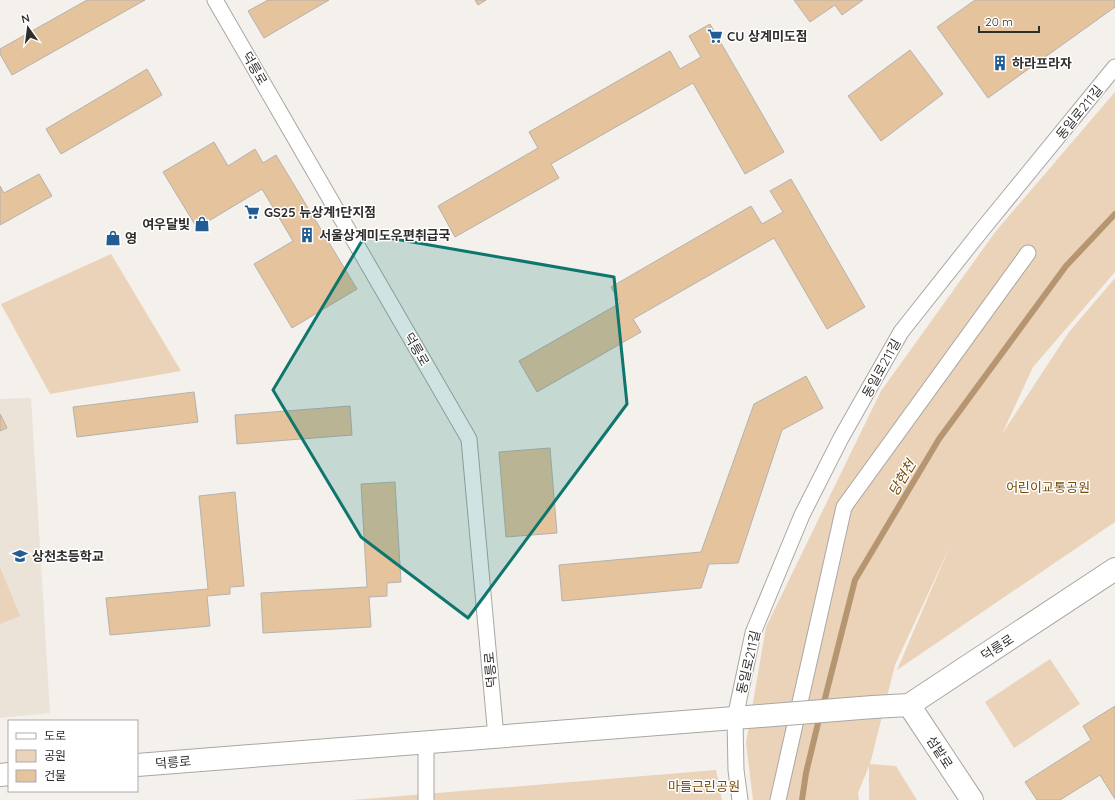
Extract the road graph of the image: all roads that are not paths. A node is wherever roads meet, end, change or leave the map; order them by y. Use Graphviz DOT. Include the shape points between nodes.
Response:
graph roads {
  1 [pos="215,0"];
  2 [pos="1115,67"];
  3 [pos="1028,253"];
  4 [pos="1115,569"];
  5 [pos="909,705"];
  6 [pos="735,718"];
  7 [pos="496,737"];
  8 [pos="426,742"];
  9 [pos="138,765"];
  10 [pos="426,800"];
  11 [pos="740,800"];
  12 [pos="778,800"];
  13 [pos="972,800"];
  1 -- 7 [label="street, 덕릉로" via="469,439"];
  2 -- 6 [label="street, 동일로211길" via="901,332 841,438 802,515 753,633"];
  3 -- 12 [label="street" via="844,508"];
  4 -- 5 [label="main road, 덕릉로"];
  5 -- 6 [label="main road, 덕릉로, bridge"];
  5 -- 13 [label="main road, 섬밭로"];
  6 -- 7 [label="main road, 덕릉로"];
  6 -- 11 [label="street, 동일로211길" via="736,770"];
  7 -- 8 [label="main road, 덕릉로"];
  8 -- 9 [label="main road, 덕릉로"];
  8 -- 10 [label="street"];
}
